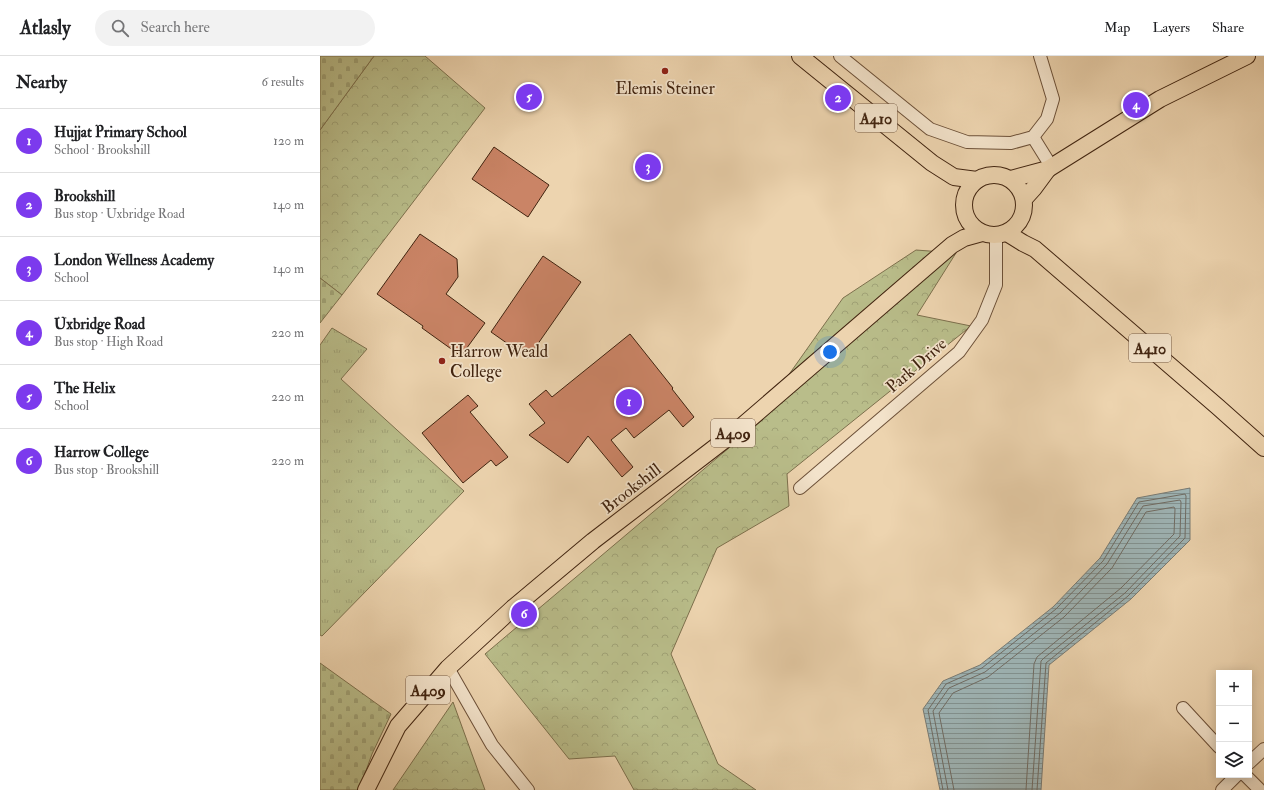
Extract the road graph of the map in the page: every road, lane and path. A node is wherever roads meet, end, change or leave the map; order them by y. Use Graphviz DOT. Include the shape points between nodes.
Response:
graph roads {
  1 [pos="840,56"];
  2 [pos="1040,56"];
  3 [pos="1247,56"];
  4 [pos="808,59"];
  5 [pos="1033,137"];
  6 [pos="1050,168"];
  7 [pos="954,177"];
  8 [pos="1011,179"];
  9 [pos="978,180"];
  10 [pos="965,197"];
  11 [pos="1024,199"];
  12 [pos="967,218"];
  13 [pos="1021,219"];
  14 [pos="995,233"];
  15 [pos="952,245"];
  16 [pos="1035,249"];
  17 [pos="1264,448"];
  18 [pos="800,488"];
  19 [pos="448,668"];
  20 [pos="1183,708"];
  21 [pos="1216,744"];
  22 [pos="1264,749"];
  23 [pos="1252,760"];
  24 [pos="1234,778"];
  25 [pos="1248,778"];
  26 [pos="366,790"];
  27 [pos="528,790"];
  28 [pos="1222,790"];
  29 [pos="1260,790"];
  1 -- 5 [label="street" via="930,129 967,142 1011,144"];
  2 -- 5 [label="street" via="1053,99 1048,119"];
  3 -- 6 [label="main road" via="1160,99"];
  4 -- 7 [label="main road, A410" via="912,147"];
  5 -- 6 [label="street"];
  6 -- 8 [label="main road"];
  6 -- 11 [label="main road"];
  7 -- 9 [label="main road, A410"];
  7 -- 10 [label="main road, A410"];
  8 -- 9 [label="main road" via="990,174"];
  8 -- 11 [label="main road"];
  9 -- 10 [label="main road"];
  10 -- 12 [label="main road" via="964,208"];
  11 -- 13 [label="main road" via="1025,209"];
  12 -- 14 [label="main road" via="973,227"];
  12 -- 15 [label="main road, Brookshill / A409" via="961,233"];
  13 -- 14 [label="main road" via="1015,227"];
  13 -- 16 [label="main road, A410"];
  14 -- 15 [label="main road, Brookshill / A409" via="964,238"];
  14 -- 16 [label="main road, A410"];
  14 -- 18 [label="street, Park Drive" via="996,285 982,320 959,352"];
  15 -- 19 [label="main road, Brookshill / A409" via="734,432 593,541 525,598"];
  16 -- 17 [label="main road, A410"];
  19 -- 26 [label="main road, Brookshill / A409" via="398,726"];
  19 -- 27 [label="street" via="492,745"];
  20 -- 21 [label="street"];
  22 -- 23 [label="street"];
  24 -- 28 [label="street"];
  25 -- 29 [label="street"];
}
